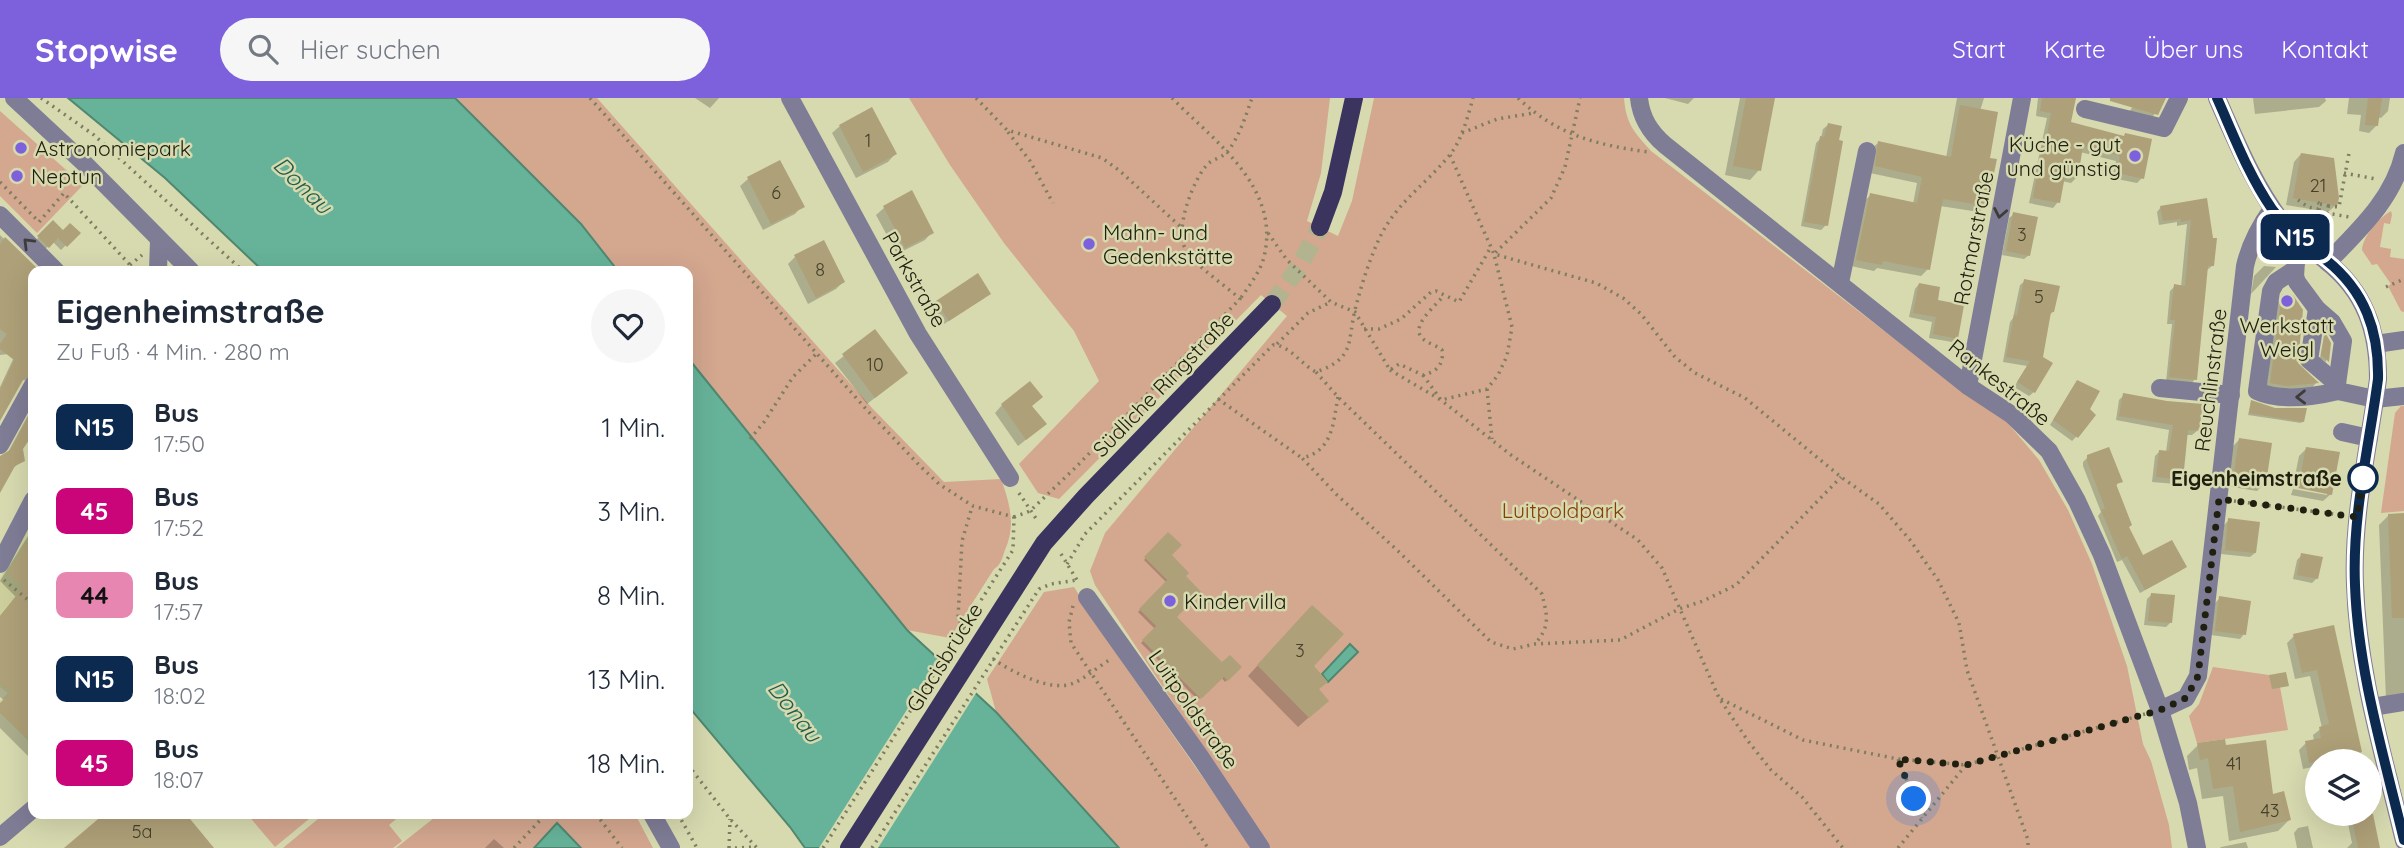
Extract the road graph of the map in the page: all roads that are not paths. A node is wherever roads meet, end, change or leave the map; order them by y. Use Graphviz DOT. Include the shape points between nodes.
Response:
graph roads {
  1 [pos="14,98"];
  2 [pos="790,98"];
  3 [pos="1347,98"];
  4 [pos="1354,98"];
  5 [pos="1639,98"];
  6 [pos="2022,98"];
  7 [pos="2179,98"];
  8 [pos="2217,98"];
  9 [pos="2085,109"];
  10 [pos="1346,134"];
  11 [pos="1867,151"];
  12 [pos="2404,153"];
  13 [pos="2272,209"];
  14 [pos="3,225"];
  15 [pos="1320,228"];
  16 [pos="159,240"];
  17 [pos="2305,246"];
  18 [pos="2328,262"];
  19 [pos="50,266"];
  20 [pos="158,266"];
  21 [pos="186,266"];
  22 [pos="2290,282"];
  23 [pos="1840,283"];
  24 [pos="1272,304"];
  25 [pos="2318,309"];
  26 [pos="2313,335"];
  27 [pos="2404,340"];
  28 [pos="2376,344"];
  29 [pos="2340,363"];
  30 [pos="1968,386"];
  31 [pos="2337,387"];
  32 [pos="2160,388"];
  33 [pos="28,394"];
  34 [pos="2231,396"];
  35 [pos="2404,396"];
  36 [pos="2375,399"];
  37 [pos="2342,432"];
  38 [pos="2369,438"];
  39 [pos="0,445"];
  40 [pos="1010,478"];
  41 [pos="1086,496"];
  42 [pos="28,510"];
  43 [pos="0,564"];
  44 [pos="1081,597"];
  45 [pos="2404,702"];
  46 [pos="2372,706"];
  47 [pos="2160,710"];
  48 [pos="28,814"];
  49 [pos="655,819"];
  50 [pos="0,837"];
  51 [pos="2404,841"];
  52 [pos="671,848"];
  53 [pos="849,848"];
  54 [pos="1261,848"];
  55 [pos="2197,848"];
  1 -- 16 [label="street"];
  2 -- 40 [label="street, Parkstraße" via="918,334"];
  3 -- 10 [label="main road"];
  4 -- 10 [label="main road"];
  5 -- 23 [label="street, Rankestraße" via="1654,135"];
  6 -- 30 [label="street, Rotmarstraße, one-way"];
  7 -- 9 [label="street" via="2164,128"];
  8 -- 13 [label="street" via="2244,163"];
  10 -- 15 [label="main road"];
  11 -- 23 [label="street"];
  12 -- 18 [label="street" via="2378,209"];
  13 -- 17 [label="street"];
  13 -- 34 [label="street, Reuchlinstraße" via="2248,253"];
  19 -- 14 [label="street, one-way"];
  16 -- 20 [label="street"];
  16 -- 21 [label="street"];
  17 -- 18 [label="street"];
  17 -- 22 [label="street"];
  18 -- 28 [label="street" via="2359,295"];
  22 -- 25 [label="street"];
  31 -- 22 [label="street, one-way" via="2315,397 2257,391 2272,286"];
  23 -- 30 [label="street, Rankestraße"];
  24 -- 41 [label="main road, Südliche Ringstraße"];
  25 -- 26 [label="street"];
  25 -- 29 [label="street" via="2343,341"];
  26 -- 29 [label="street"];
  26 -- 31 [label="street" via="2309,360"];
  27 -- 28 [label="street"];
  28 -- 36 [label="street"];
  29 -- 31 [label="street"];
  30 -- 47 [label="street, Rankestraße" via="2012,415 2049,451 2102,555"];
  31 -- 36 [label="street"];
  32 -- 34 [label="street"];
  33 -- 39 [label="street"];
  34 -- 47 [label="street, Reuchlinstraße" via="2198,676 2186,698"];
  35 -- 36 [label="street"];
  36 -- 38 [label="street"];
  37 -- 38 [label="street"];
  38 -- 46 [label="street" via="2355,551 2356,603"];
  41 -- 53 [label="main road, Glacisbrücke" via="1044,543"];
  42 -- 43 [label="street"];
  44 -- 54 [label="street, Luitpoldstraße" via="1201,758"];
  45 -- 46 [label="street"];
  46 -- 51 [label="street"];
  47 -- 55 [label="street, Rankestraße"];
  48 -- 50 [label="street"];
  49 -- 52 [label="street"];
}
